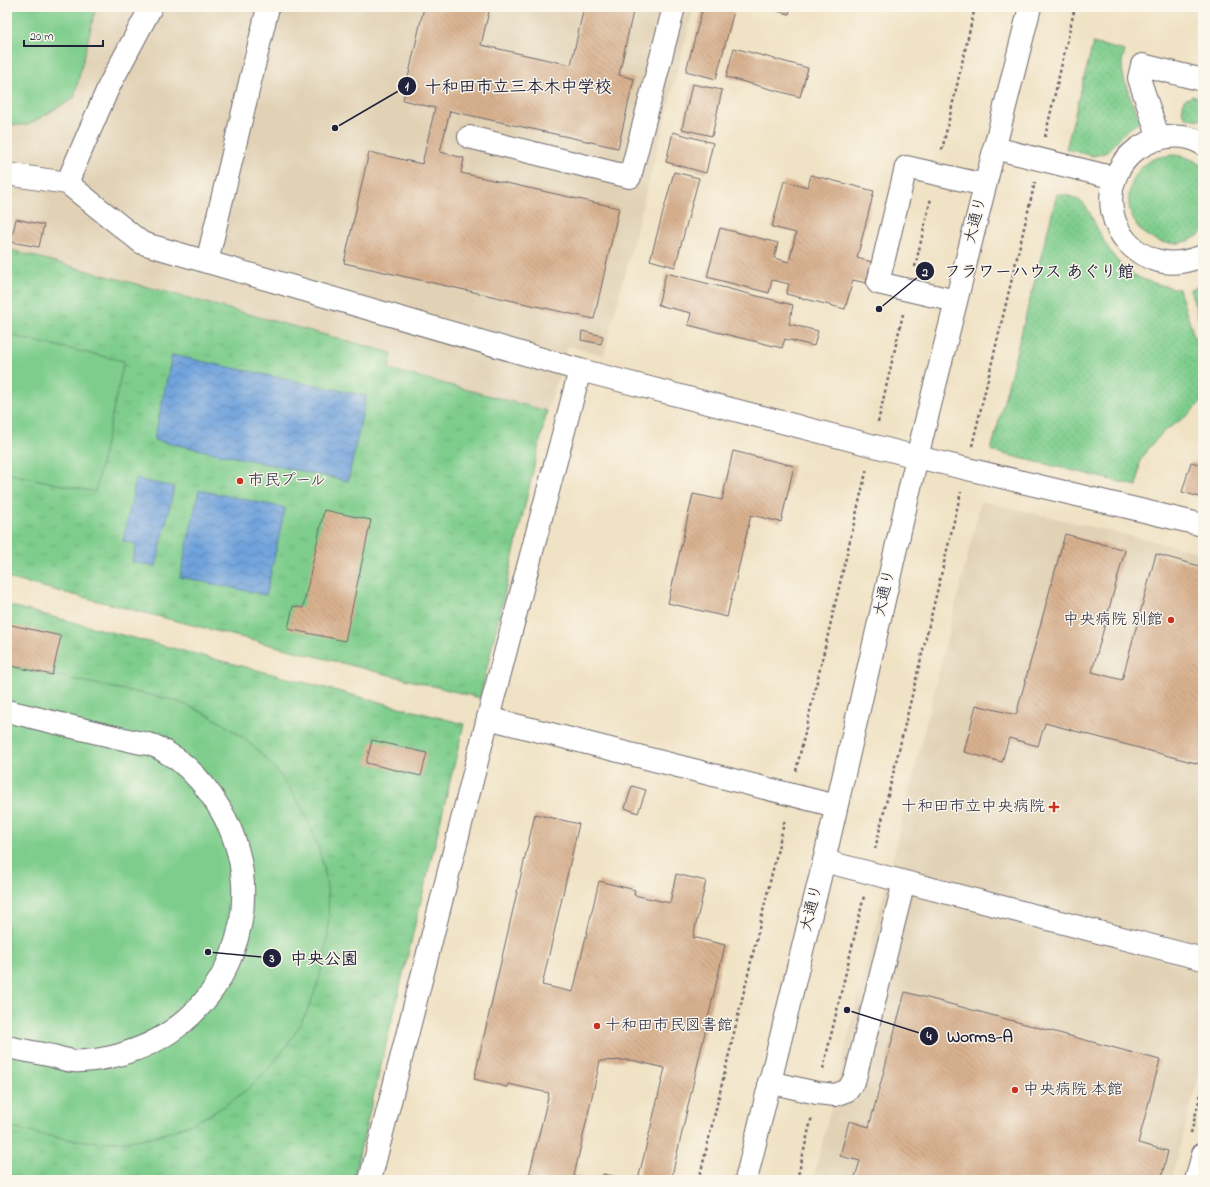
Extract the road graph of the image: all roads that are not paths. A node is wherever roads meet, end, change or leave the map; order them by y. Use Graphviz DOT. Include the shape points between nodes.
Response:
graph roads {
  1 [pos="151,7"];
  2 [pos="268,7"];
  3 [pos="674,7"];
  4 [pos="1030,7"];
  5 [pos="1203,80"];
  6 [pos="469,137"];
  7 [pos="1159,139"];
  8 [pos="1203,144"];
  9 [pos="994,148"];
  10 [pos="7,174"];
  11 [pos="1115,178"];
  12 [pos="67,183"];
  13 [pos="985,185"];
  14 [pos="1203,256"];
  15 [pos="207,262"];
  16 [pos="956,301"];
  17 [pos="580,370"];
  18 [pos="917,457"];
  19 [pos="1203,525"];
  20 [pos="7,711"];
  21 [pos="488,718"];
  22 [pos="836,806"];
  23 [pos="824,861"];
  24 [pos="904,882"];
  25 [pos="1203,959"];
  26 [pos="7,1047"];
  27 [pos="769,1082"];
  28 [pos="1203,1154"];
  29 [pos="370,1180"];
  30 [pos="746,1180"];
  31 [pos="1196,1180"];
  1 -- 12 [label="street" via="109,86"];
  2 -- 15 [label="street"];
  3 -- 6 [label="street" via="630,177"];
  4 -- 9 [label="street, 大通り"];
  5 -- 7 [label="street" via="1142,65 1139,78"];
  7 -- 8 [label="street" via="1189,138"];
  7 -- 11 [label="street" via="1144,144 1132,153 1122,164"];
  9 -- 11 [label="street"];
  9 -- 13 [label="street, 大通り"];
  10 -- 12 [label="street"];
  11 -- 14 [label="street" via="1111,193 1115,223 1132,248 1160,262 1190,261"];
  12 -- 15 [label="street" via="142,243"];
  13 -- 16 [label="street, 大通り"];
  13 -- 16 [label="street" via="906,167 878,283"];
  15 -- 17 [label="street"];
  16 -- 18 [label="street, 大通り"];
  17 -- 18 [label="street"];
  17 -- 21 [label="street"];
  18 -- 19 [label="street"];
  18 -- 22 [label="street, 大通り"];
  20 -- 26 [label="street" via="155,746 177,760 197,777 227,820 242,870 244,896 235,948 224,972 210,994 192,1014 172,1030 150,1044 100,1059 74,1061"];
  21 -- 22 [label="street"];
  21 -- 29 [label="street"];
  22 -- 23 [label="street, 大通り"];
  23 -- 24 [label="street"];
  23 -- 27 [label="street, 大通り"];
  24 -- 25 [label="street"];
  24 -- 27 [label="street" via="855,1078 848,1090 836,1095"];
  27 -- 30 [label="street, 大通り"];
  28 -- 31 [label="street"];
}
